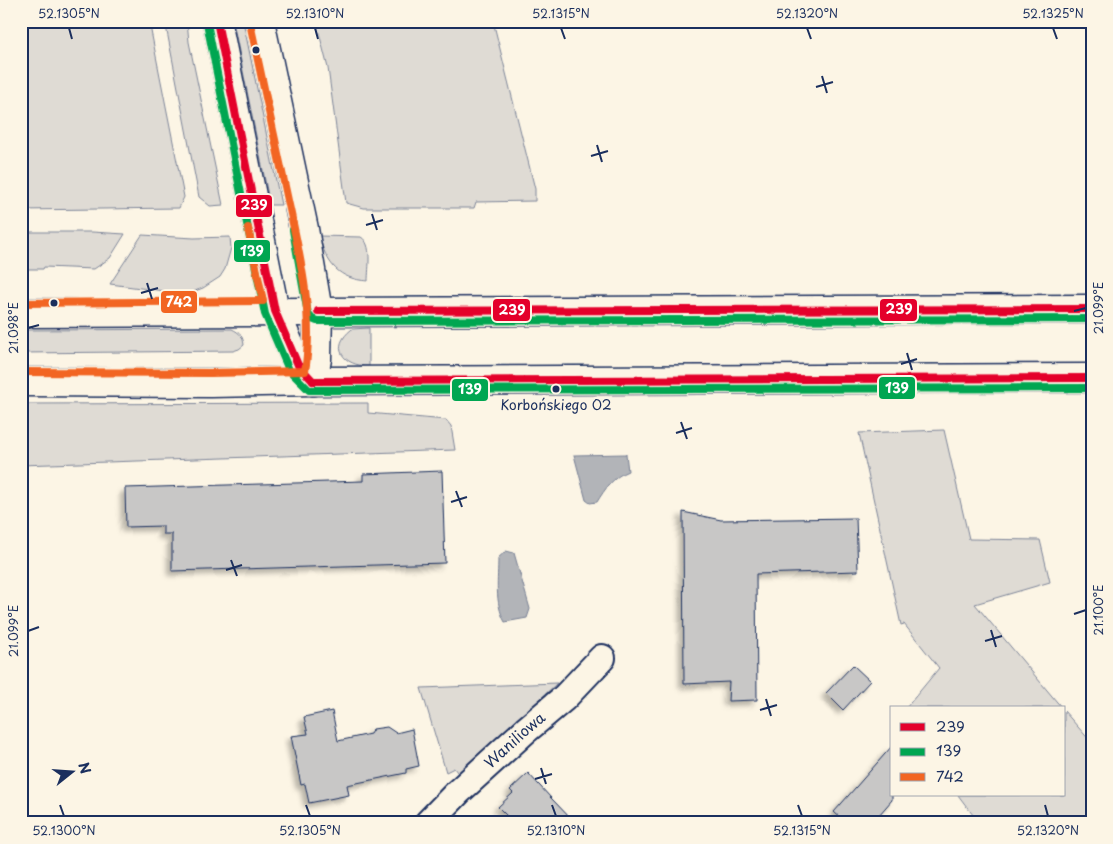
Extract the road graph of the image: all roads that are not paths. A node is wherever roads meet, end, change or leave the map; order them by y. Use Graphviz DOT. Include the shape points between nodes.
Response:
graph roads {
  1 [pos="217,21"];
  2 [pos="260,21"];
  3 [pos="1092,309"];
  4 [pos="275,311"];
  5 [pos="318,311"];
  6 [pos="21,313"];
  7 [pos="1092,378"];
  8 [pos="313,381"];
  9 [pos="21,382"];
  10 [pos="602,658"];
  11 [pos="428,823"];
  1 -- 4 [label="main road"];
  2 -- 5 [label="main road"];
  3 -- 5 [label="main road"];
  4 -- 5 [label="main road"];
  4 -- 6 [label="main road"];
  4 -- 8 [label="main road" via="298,365"];
  5 -- 8 [label="main road"];
  7 -- 8 [label="main road"];
  8 -- 9 [label="main road"];
  10 -- 11 [label="street, Waniliowa" via="531,736 458,792"];
}
